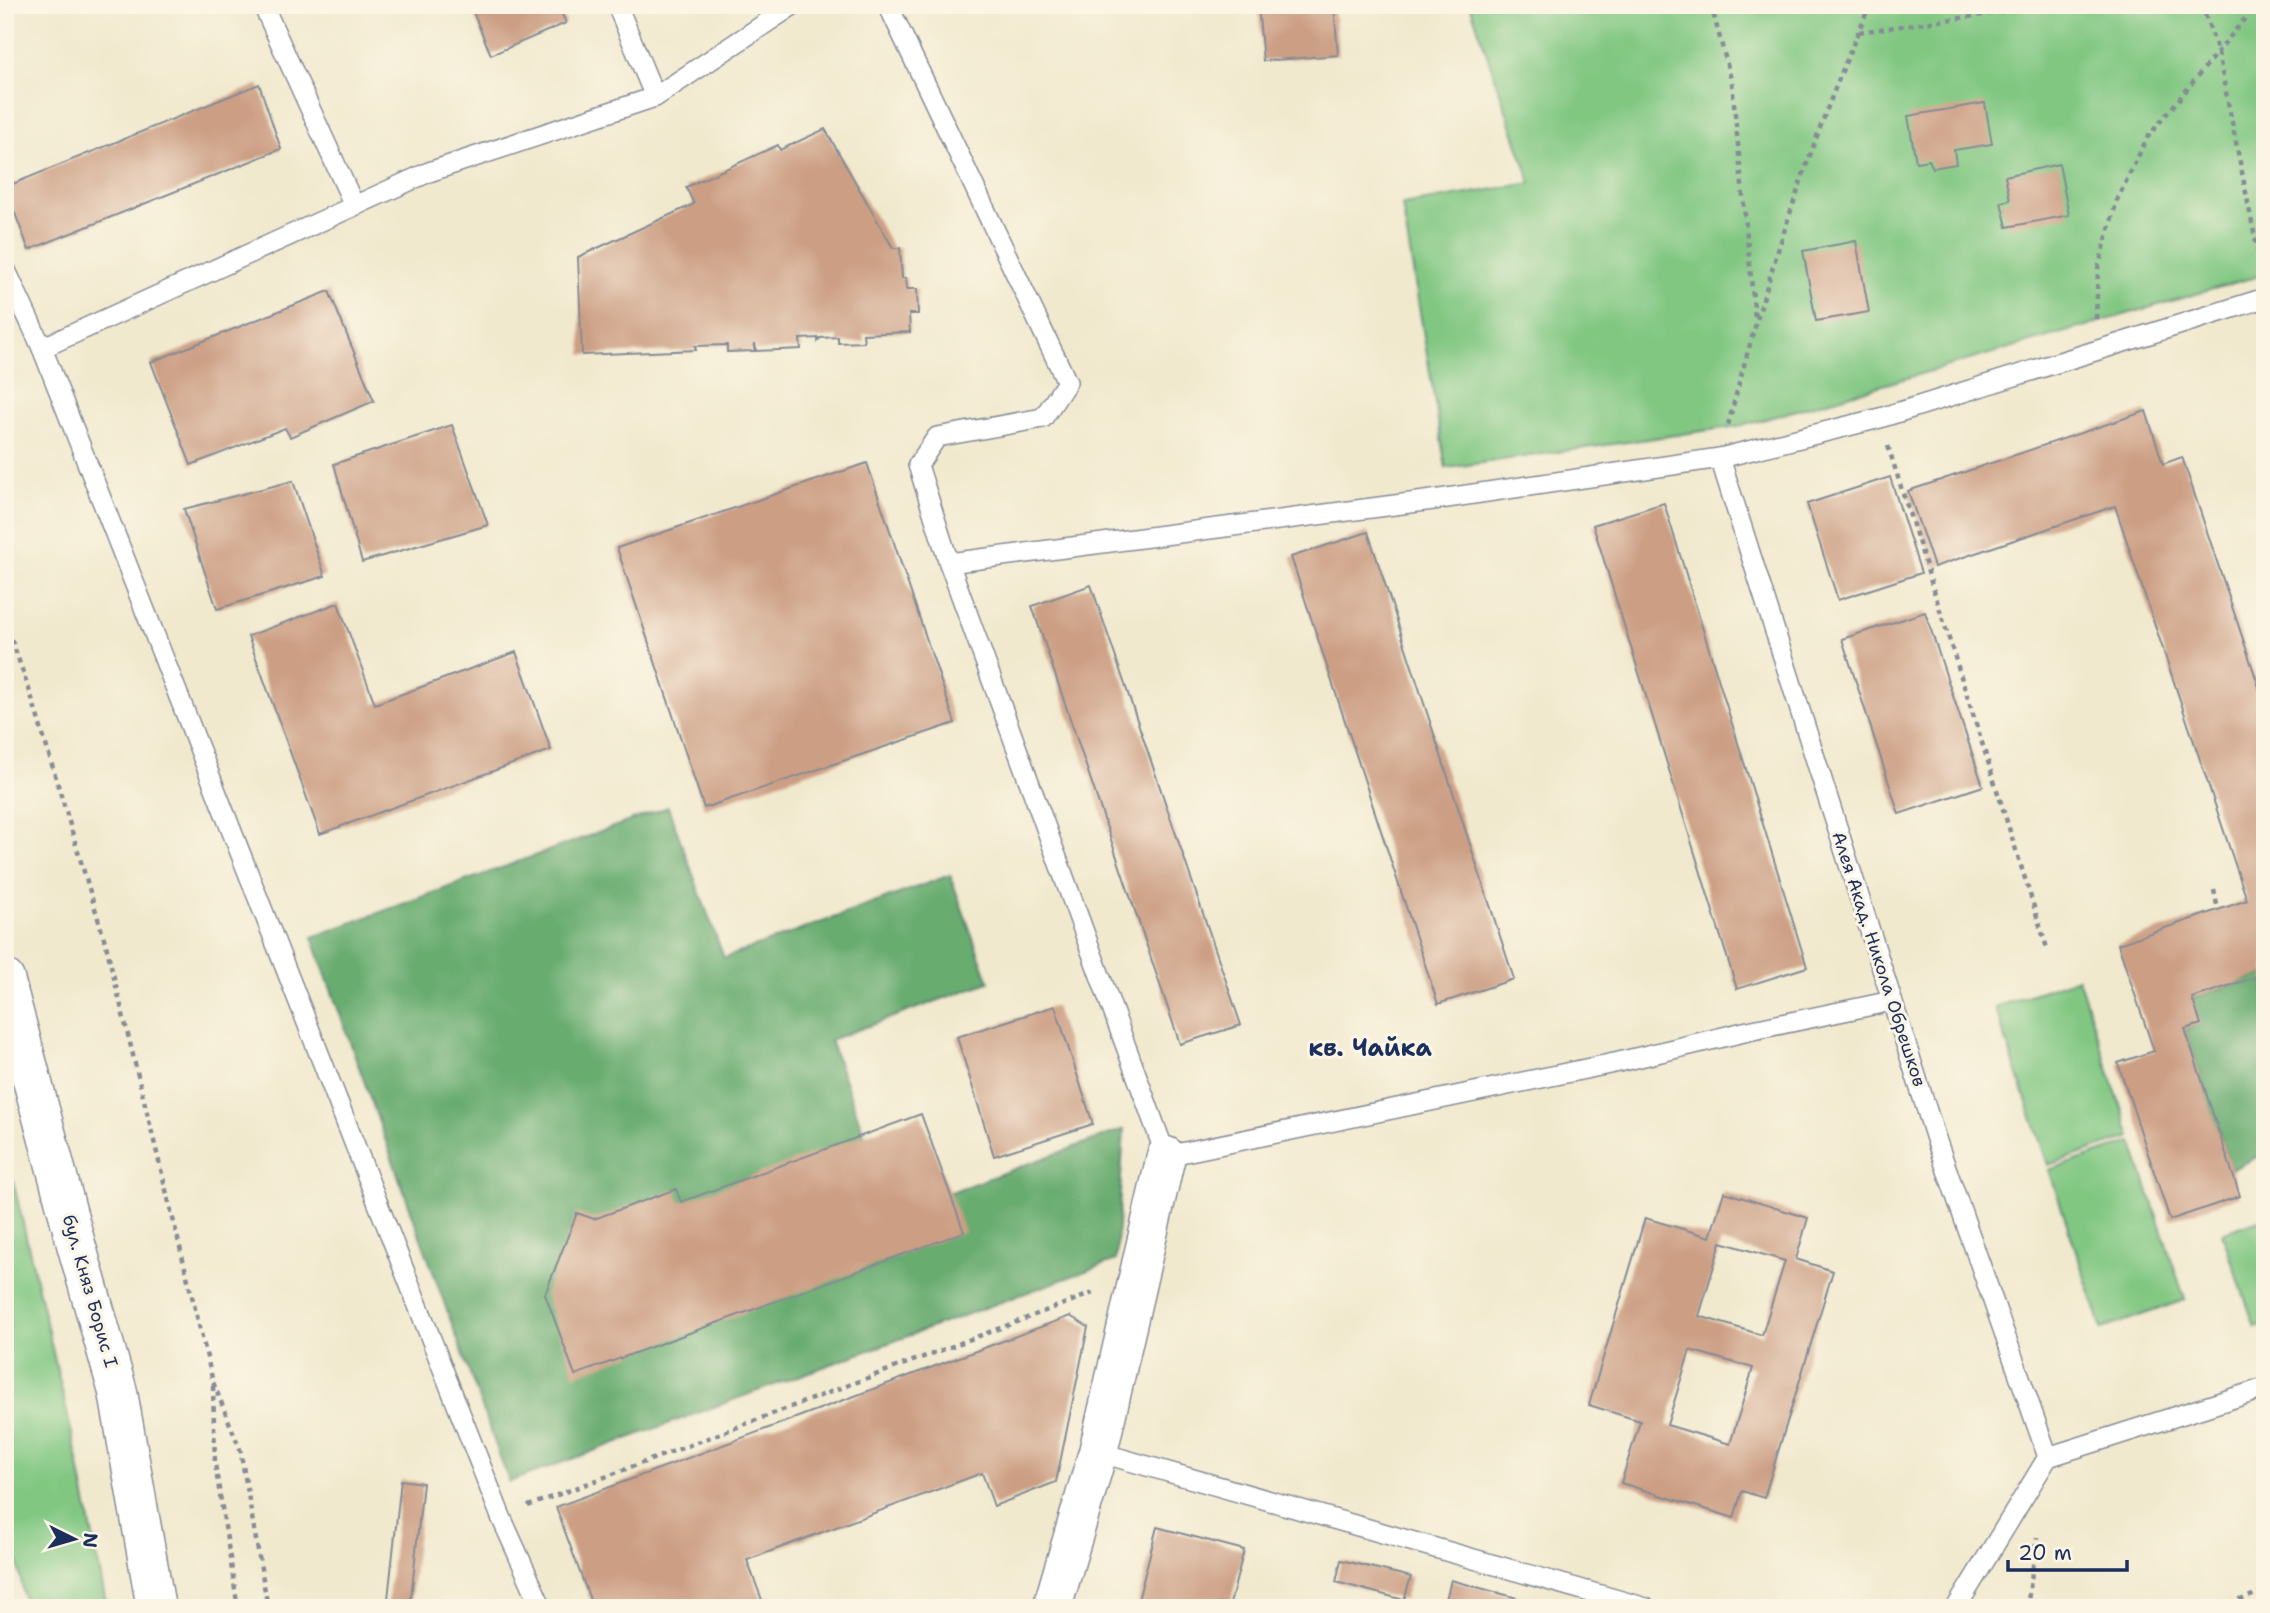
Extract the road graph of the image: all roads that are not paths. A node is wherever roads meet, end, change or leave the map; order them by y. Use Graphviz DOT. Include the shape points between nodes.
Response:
graph roads {
  1 [pos="263,5"];
  2 [pos="617,5"];
  3 [pos="793,5"];
  4 [pos="888,5"];
  5 [pos="655,97"];
  6 [pos="354,205"];
  7 [pos="5,268"];
  8 [pos="2265,298"];
  9 [pos="41,348"];
  10 [pos="1720,457"];
  11 [pos="949,563"];
  12 [pos="5,979"];
  13 [pos="1892,1001"];
  14 [pos="5,1078"];
  15 [pos="1166,1156"];
  16 [pos="76,1244"];
  17 [pos="2265,1388"];
  18 [pos="1098,1452"];
  19 [pos="2048,1457"];
  20 [pos="156,1608"];
  21 [pos="542,1608"];
  22 [pos="1052,1608"];
  23 [pos="1646,1608"];
  24 [pos="1956,1608"];
  1 -- 6 [label="lane"];
  2 -- 5 [label="lane"];
  3 -- 5 [label="lane"];
  4 -- 11 [label="lane" via="1067,382 1043,418 937,437 918,465"];
  5 -- 6 [label="lane" via="429,172"];
  6 -- 9 [label="lane"];
  7 -- 9 [label="lane"];
  8 -- 10 [label="lane" via="1880,418"];
  9 -- 21 [label="lane" via="501,1517"];
  10 -- 11 [label="lane" via="1433,500"];
  10 -- 13 [label="lane, Алея Акад. Никола Обрешков"];
  11 -- 15 [label="lane"];
  12 -- 16 [label="main road, бул. Княз Борис I"];
  13 -- 15 [label="lane"];
  13 -- 19 [label="lane, Алея Акад. Никола Обрешков"];
  14 -- 16 [label="main road" via="14,1089"];
  15 -- 18 [label="main road"];
  16 -- 20 [label="main road, бул. Княз Борис I" via="118,1392"];
  17 -- 19 [label="lane"];
  18 -- 22 [label="main road"];
  18 -- 23 [label="lane"];
  19 -- 24 [label="lane"];
}
